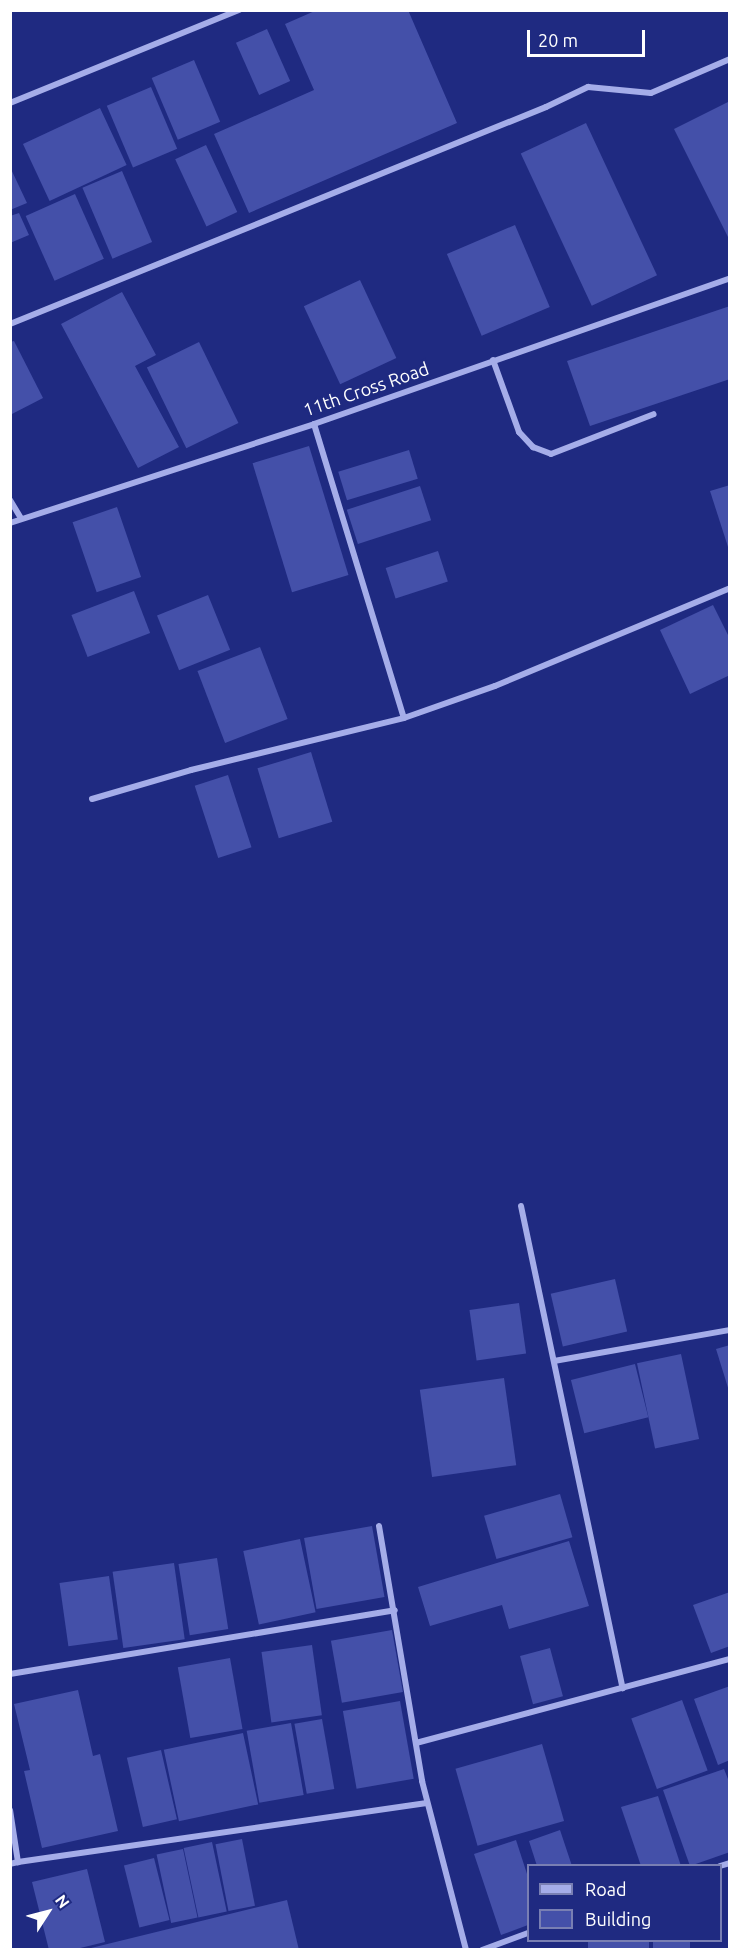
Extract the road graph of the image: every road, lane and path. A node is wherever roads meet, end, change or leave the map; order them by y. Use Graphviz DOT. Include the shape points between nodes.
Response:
graph roads {
  1 [pos="239,10"];
  2 [pos="729,59"];
  3 [pos="10,103"];
  4 [pos="729,278"];
  5 [pos="10,324"];
  6 [pos="493,360"];
  7 [pos="654,414"];
  8 [pos="314,424"];
  9 [pos="10,500"];
  10 [pos="21,518"];
  11 [pos="10,523"];
  12 [pos="729,588"];
  13 [pos="404,718"];
  14 [pos="92,799"];
  15 [pos="521,1206"];
  16 [pos="729,1330"];
  17 [pos="554,1361"];
  18 [pos="379,1526"];
  19 [pos="395,1610"];
  20 [pos="729,1659"];
  21 [pos="10,1674"];
  22 [pos="623,1688"];
  23 [pos="416,1743"];
  24 [pos="427,1803"];
  25 [pos="10,1810"];
  26 [pos="18,1862"];
  27 [pos="10,1864"];
  28 [pos="527,1933"];
  29 [pos="466,1950"];
  30 [pos="482,1950"];
  1 -- 3 [label="street"];
  2 -- 5 [label="street" via="651,93 588,87"];
  4 -- 6 [label="street, 11th Cross Road"];
  6 -- 7 [label="street" via="519,432 533,447 551,454"];
  6 -- 8 [label="street, 11th Cross Road"];
  8 -- 10 [label="street, 11th Cross Road"];
  8 -- 13 [label="street"];
  9 -- 10 [label="street"];
  10 -- 11 [label="street, 11th Cross Road"];
  12 -- 13 [label="street" via="495,686"];
  13 -- 14 [label="street" via="191,770"];
  15 -- 17 [label="street"];
  16 -- 17 [label="street"];
  17 -- 22 [label="street"];
  18 -- 19 [label="street"];
  19 -- 21 [label="street"];
  19 -- 23 [label="street"];
  20 -- 22 [label="street"];
  22 -- 23 [label="street"];
  23 -- 24 [label="street"];
  24 -- 26 [label="street"];
  24 -- 29 [label="street"];
  25 -- 26 [label="street"];
  26 -- 27 [label="street"];
  28 -- 30 [label="street"];
}
